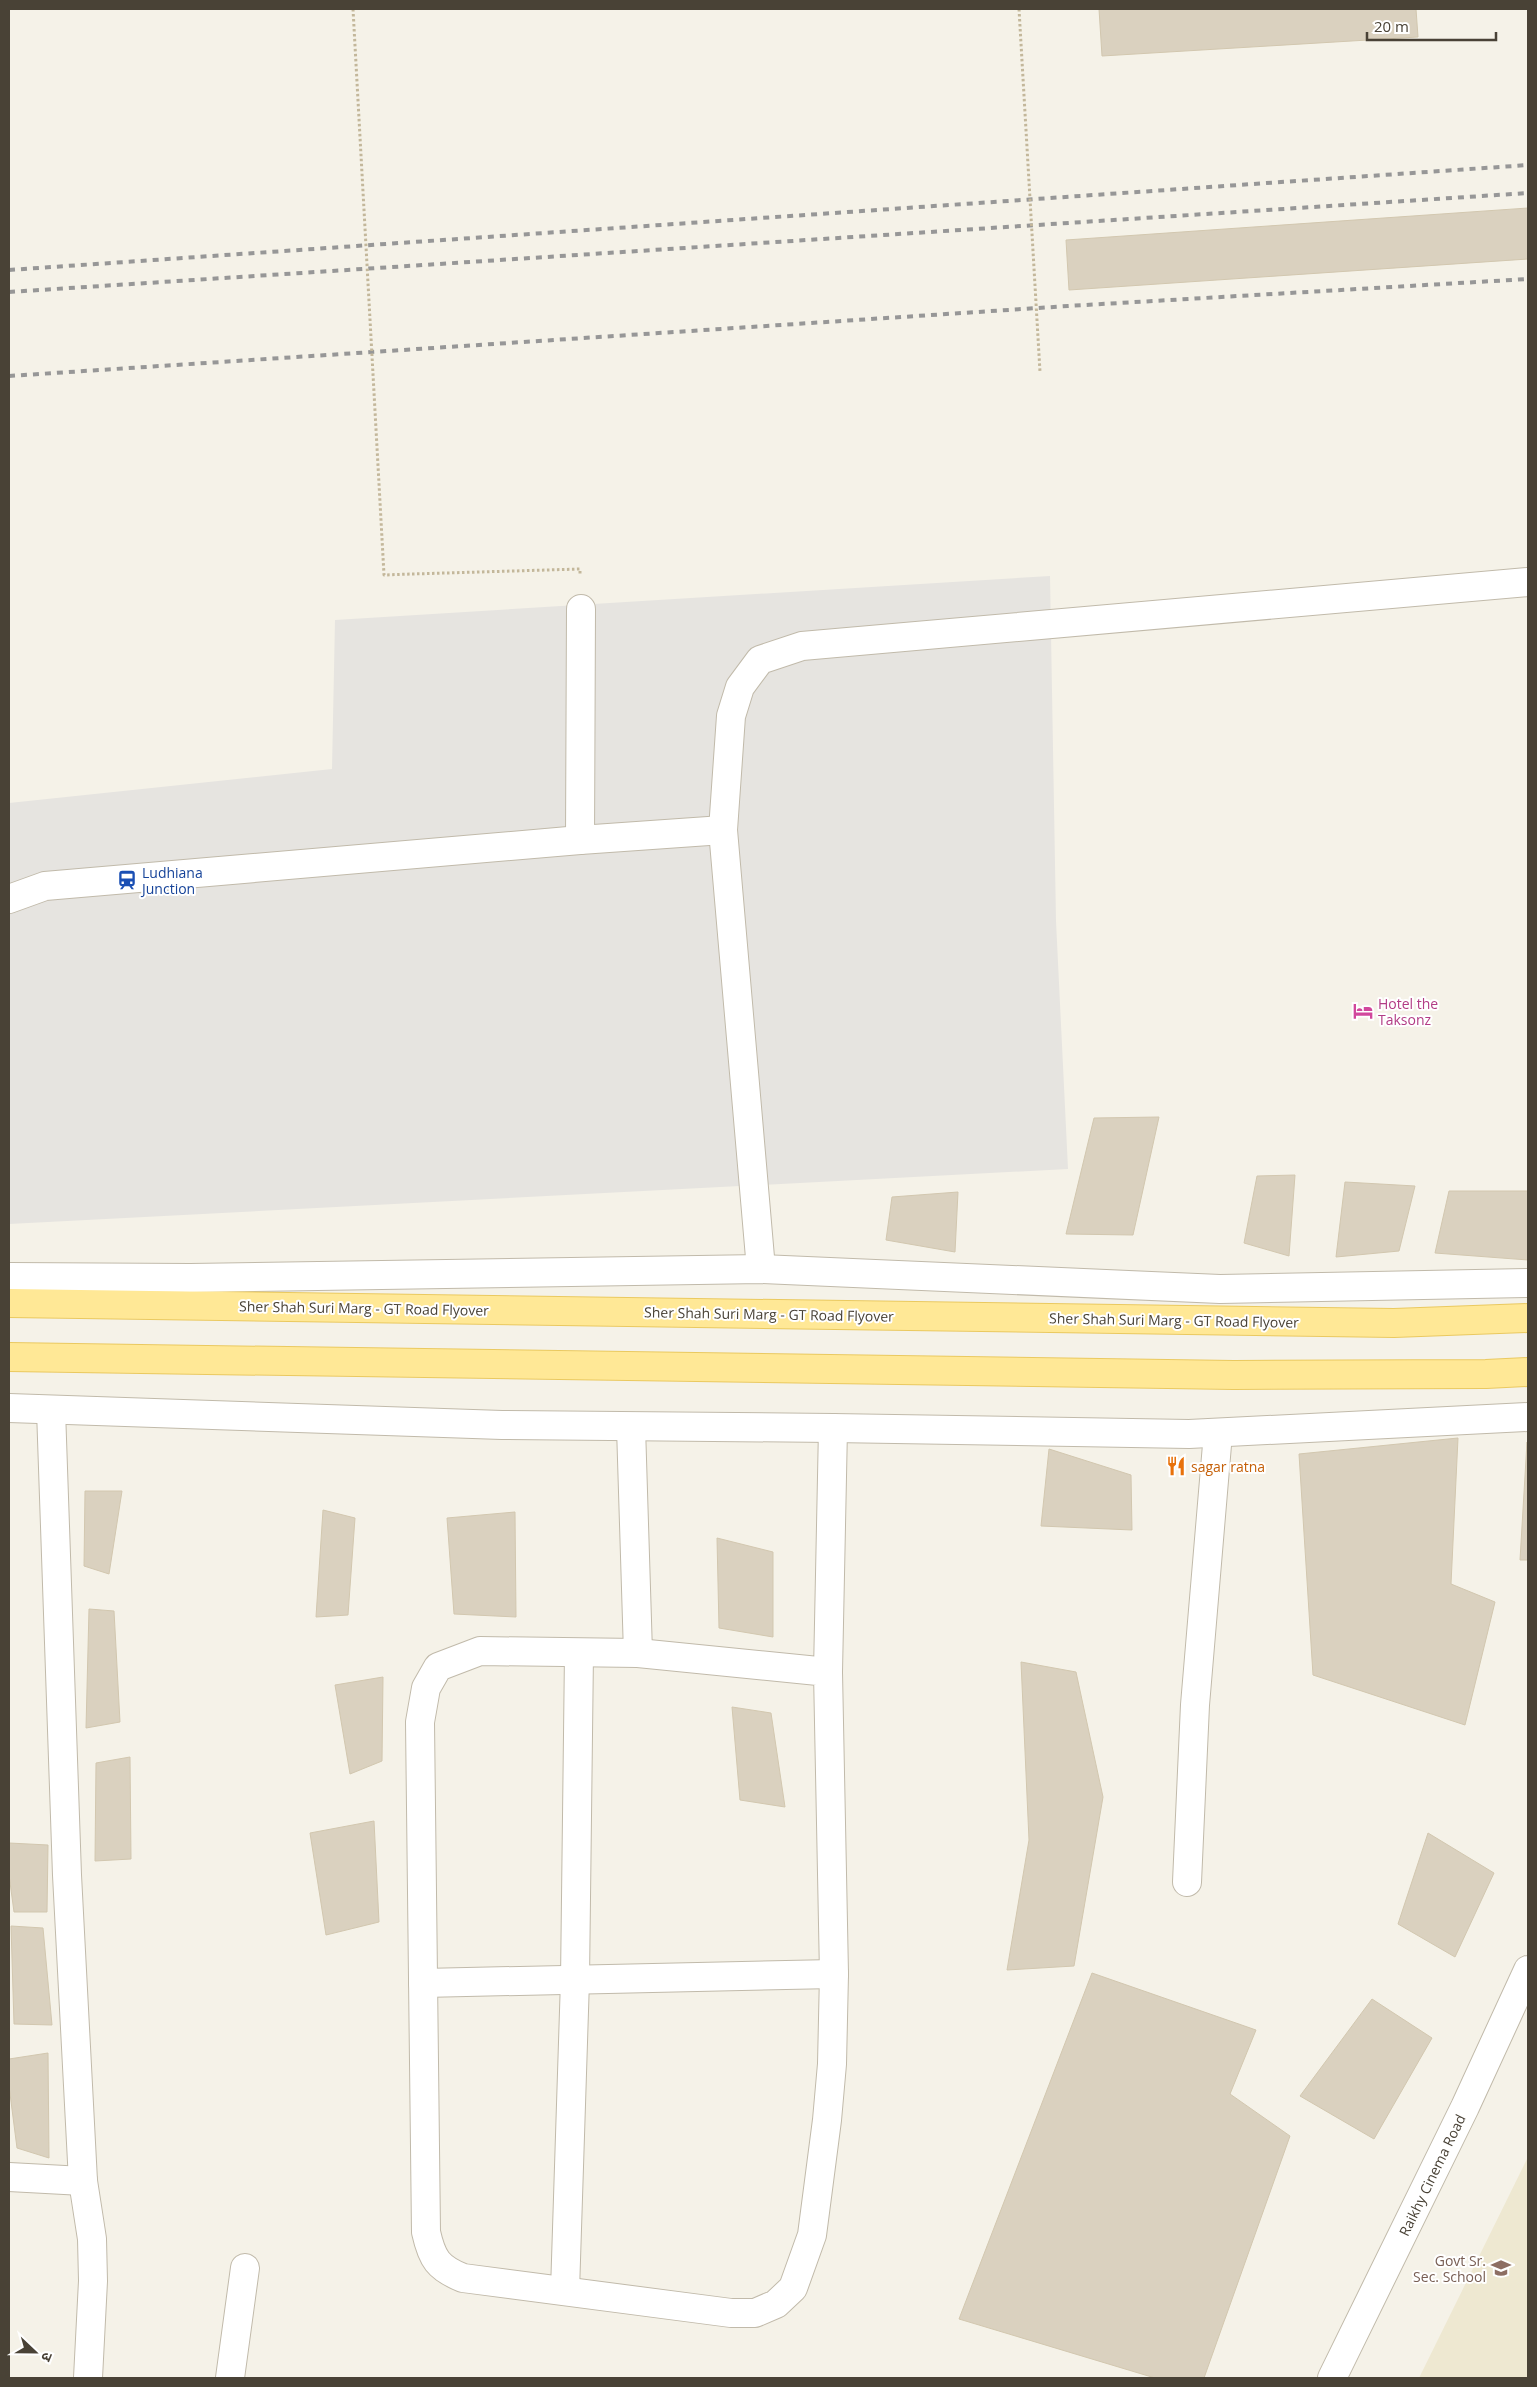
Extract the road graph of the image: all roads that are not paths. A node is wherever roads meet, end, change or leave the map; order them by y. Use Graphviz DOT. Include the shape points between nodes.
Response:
graph roads {
  1 [pos="1528,582"];
  2 [pos="581,610"];
  3 [pos="723,830"];
  4 [pos="580,840"];
  5 [pos="9,899"];
  6 [pos="761,1268"];
  7 [pos="9,1277"];
  8 [pos="1528,1283"];
  9 [pos="9,1304"];
  10 [pos="1528,1318"];
  11 [pos="9,1357"];
  12 [pos="1528,1372"];
  13 [pos="9,1408"];
  14 [pos="51,1410"];
  15 [pos="1528,1417"];
  16 [pos="631,1426"];
  17 [pos="833,1428"];
  18 [pos="1218,1433"];
  19 [pos="579,1653"];
  20 [pos="638,1654"];
  21 [pos="828,1672"];
  22 [pos="1187,1882"];
  23 [pos="1528,1970"];
  24 [pos="834,1974"];
  25 [pos="575,1980"];
  26 [pos="423,1983"];
  27 [pos="9,2177"];
  28 [pos="83,2181"];
  29 [pos="245,2268"];
  30 [pos="565,2291"];
  31 [pos="88,2378"];
  32 [pos="230,2378"];
  33 [pos="1332,2378"];
  1 -- 3 [label="street" via="802,646 760,660 740,687 731,716"];
  2 -- 4 [label="street"];
  3 -- 4 [label="street"];
  3 -- 6 [label="street"];
  4 -- 5 [label="street" via="45,886"];
  6 -- 7 [label="street" via="190,1278"];
  6 -- 8 [label="street" via="1220,1289"];
  9 -- 10 [label="main road, Sher Shah Suri Marg - GT Road Flyover" via="1394,1323"];
  11 -- 12 [label="main road" via="1234,1375"];
  13 -- 14 [label="street"];
  14 -- 16 [label="street" via="502,1425"];
  14 -- 28 [label="street" via="67,1875"];
  15 -- 18 [label="street"];
  16 -- 17 [label="street"];
  16 -- 20 [label="street"];
  17 -- 18 [label="street"];
  17 -- 21 [label="street"];
  18 -- 22 [label="street" via="1195,1704"];
  19 -- 20 [label="street"];
  19 -- 25 [label="street"];
  19 -- 26 [label="street" via="480,1651 438,1667 426,1688 420,1722"];
  20 -- 21 [label="street"];
  21 -- 24 [label="street"];
  23 -- 33 [label="street, Raikhy Cinema Road" via="1465,2107"];
  24 -- 25 [label="street"];
  24 -- 30 [label="street" via="831,2074 812,2235 793,2288 776,2304 755,2314 730,2314"];
  25 -- 26 [label="street"];
  25 -- 30 [label="street"];
  26 -- 30 [label="street" via="426,2232 431,2253 445,2271 463,2278"];
  27 -- 28 [label="street"];
  28 -- 31 [label="street" via="92,2239"];
  29 -- 32 [label="street"];
}
